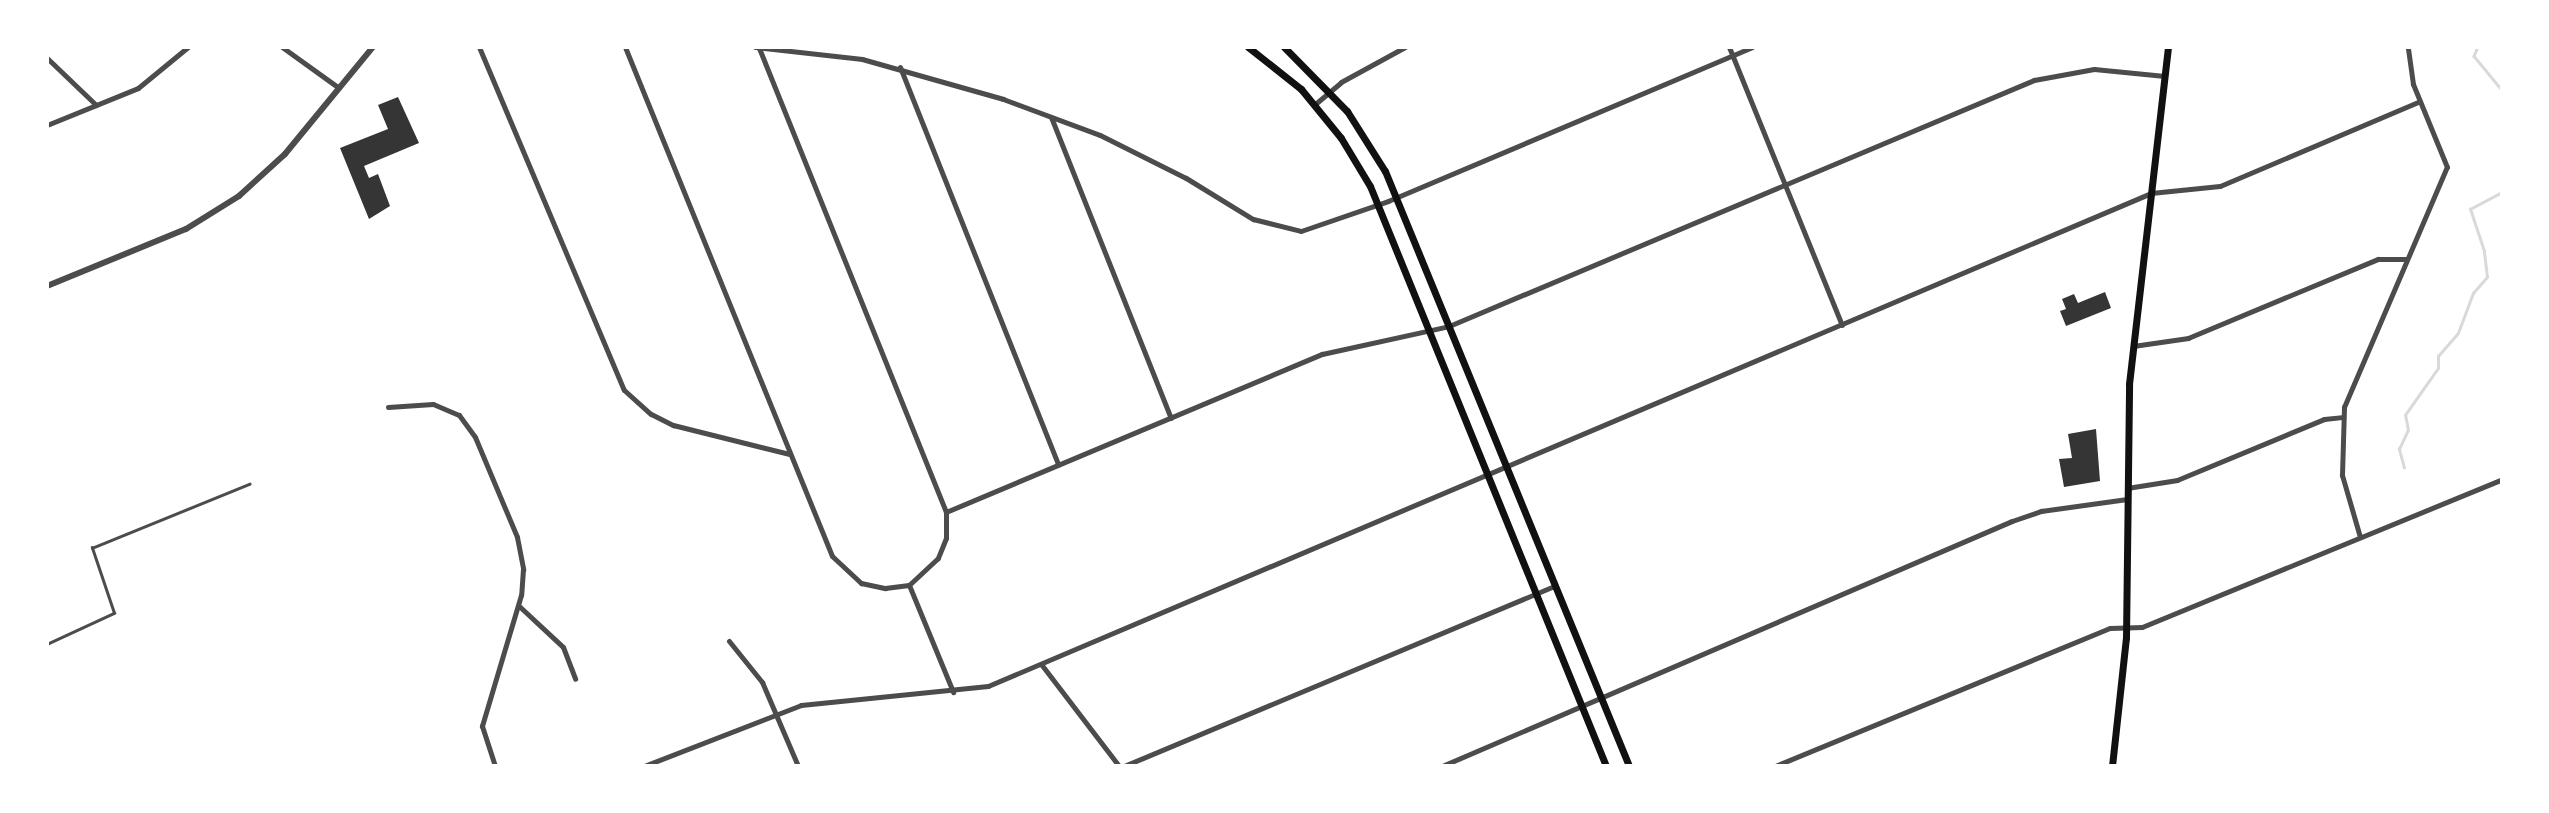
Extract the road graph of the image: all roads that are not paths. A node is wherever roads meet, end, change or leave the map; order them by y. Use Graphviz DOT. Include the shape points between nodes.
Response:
graph roads {
  1 [pos="188,47"];
  2 [pos="282,47"];
  3 [pos="373,47"];
  4 [pos="479,47"];
  5 [pos="625,47"];
  6 [pos="1248,47"];
  7 [pos="1284,47"];
  8 [pos="1405,47"];
  9 [pos="1729,47"];
  10 [pos="1752,47"];
  11 [pos="2168,47"];
  12 [pos="2408,47"];
  13 [pos="757,48"];
  14 [pos="1732,56"];
  15 [pos="47,58"];
  16 [pos="900,67"];
  17 [pos="2165,76"];
  18 [pos="340,88"];
  19 [pos="1329,91"];
  20 [pos="2420,101"];
  21 [pos="1314,104"];
  22 [pos="96,105"];
  23 [pos="1051,117"];
  24 [pos="47,125"];
  25 [pos="1785,184"];
  26 [pos="2151,193"];
  27 [pos="1397,197"];
  28 [pos="1378,205"];
  29 [pos="2406,259"];
  30 [pos="47,286"];
  31 [pos="1842,325"];
  32 [pos="1450,326"];
  33 [pos="1430,331"];
  34 [pos="2133,346"];
  35 [pos="388,407"];
  36 [pos="2342,417"];
  37 [pos="1171,418"];
  38 [pos="789,454"];
  39 [pos="1058,465"];
  40 [pos="1507,467"];
  41 [pos="1488,475"];
  42 [pos="2502,479"];
  43 [pos="249,484"];
  44 [pos="2127,488"];
  45 [pos="2127,499"];
  46 [pos="946,512"];
  47 [pos="2360,537"];
  48 [pos="909,585"];
  49 [pos="1555,586"];
  50 [pos="1536,594"];
  51 [pos="519,606"];
  52 [pos="2126,627"];
  53 [pos="729,641"];
  54 [pos="47,644"];
  55 [pos="1041,664"];
  56 [pos="575,679"];
  57 [pos="953,691"];
  58 [pos="1600,694"];
  59 [pos="1582,707"];
  60 [pos="775,714"];
  61 [pos="495,766"];
  62 [pos="644,766"];
  63 [pos="798,766"];
  64 [pos="1121,766"];
  65 [pos="1442,766"];
  66 [pos="1606,766"];
  67 [pos="1629,766"];
  68 [pos="1775,766"];
  69 [pos="2112,766"];
  1 -- 22 [label="street" via="138,88"];
  2 -- 18 [label="street"];
  3 -- 18 [label="street"];
  4 -- 38 [label="street" via="624,390 651,414 673,425"];
  5 -- 38 [label="street"];
  6 -- 21 [label="main road"];
  7 -- 19 [label="main road"];
  8 -- 19 [label="street"];
  9 -- 14 [label="street"];
  10 -- 14 [label="street"];
  11 -- 17 [label="main road"];
  12 -- 20 [label="street"];
  13 -- 16 [label="street"];
  13 -- 46 [label="street"];
  14 -- 25 [label="street"];
  14 -- 27 [label="street"];
  15 -- 22 [label="street"];
  16 -- 23 [label="street"];
  16 -- 39 [label="street"];
  17 -- 25 [label="street" via="2094,69 2050,75"];
  17 -- 26 [label="main road"];
  18 -- 30 [label="street" via="285,154 228,205 172,236"];
  19 -- 21 [label="street"];
  19 -- 27 [label="main road" via="1366,138"];
  20 -- 26 [label="street" via="2220,186"];
  20 -- 29 [label="street" via="2447,167"];
  21 -- 28 [label="main road" via="1353,156"];
  22 -- 24 [label="street"];
  23 -- 28 [label="street" via="1100,135 1186,178 1253,219 1287,230 1314,229"];
  23 -- 37 [label="street"];
  25 -- 31 [label="street"];
  25 -- 32 [label="street"];
  26 -- 31 [label="street"];
  26 -- 34 [label="main road"];
  27 -- 28 [label="street"];
  27 -- 32 [label="main road"];
  28 -- 33 [label="main road"];
  29 -- 34 [label="street" via="2378,259 2188,338"];
  29 -- 36 [label="street"];
  31 -- 40 [label="street"];
  32 -- 33 [label="street"];
  32 -- 40 [label="main road"];
  33 -- 37 [label="street" via="1332,351"];
  33 -- 41 [label="main road"];
  34 -- 44 [label="main road"];
  35 -- 51 [label="street" via="433,404 465,421 517,537 523,569"];
  36 -- 44 [label="street" via="2324,419 2185,478"];
  36 -- 47 [label="street" via="2342,475"];
  37 -- 39 [label="street"];
  38 -- 48 [label="street" via="841,568 871,586"];
  39 -- 46 [label="street"];
  40 -- 41 [label="street"];
  40 -- 49 [label="main road"];
  41 -- 50 [label="main road"];
  41 -- 55 [label="street"];
  42 -- 47 [label="street"];
  43 -- 54 [label="lane" via="92,548 114,612"];
  44 -- 45 [label="main road"];
  45 -- 52 [label="main road"];
  45 -- 58 [label="street" via="2024,516"];
  46 -- 48 [label="street" via="946,535 938,558"];
  47 -- 52 [label="street" via="2141,627"];
  48 -- 57 [label="street"];
  49 -- 50 [label="street"];
  49 -- 58 [label="main road"];
  50 -- 59 [label="main road"];
  50 -- 64 [label="street"];
  51 -- 56 [label="street" via="563,648"];
  51 -- 61 [label="street" via="483,716 482,733"];
  52 -- 68 [label="street" via="2110,628"];
  52 -- 69 [label="main road"];
  53 -- 60 [label="street" via="758,675"];
  55 -- 57 [label="street" via="988,686"];
  55 -- 64 [label="street"];
  57 -- 60 [label="street" via="810,704"];
  58 -- 59 [label="street"];
  58 -- 67 [label="main road"];
  59 -- 65 [label="street"];
  59 -- 66 [label="main road"];
  60 -- 62 [label="street"];
  60 -- 63 [label="street"];
}
